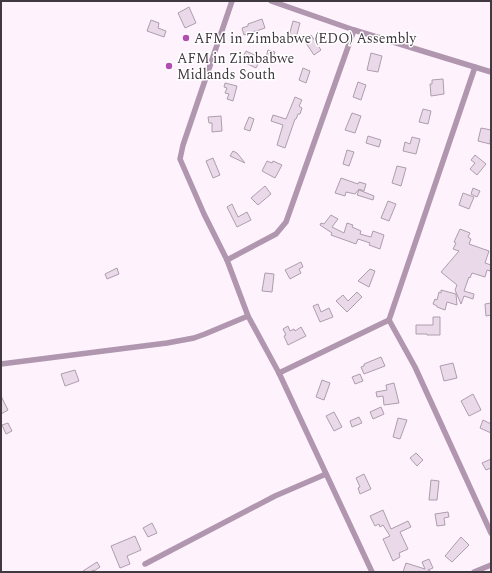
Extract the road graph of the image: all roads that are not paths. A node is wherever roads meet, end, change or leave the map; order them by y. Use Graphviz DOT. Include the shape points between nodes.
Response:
graph roads {
  1 [pos="232,1"];
  2 [pos="271,1"];
  3 [pos="354,30"];
  4 [pos="475,67"];
  5 [pos="491,72"];
  6 [pos="227,260"];
  7 [pos="248,316"];
  8 [pos="389,320"];
  9 [pos="1,364"];
  10 [pos="279,373"];
  11 [pos="326,474"];
  12 [pos="491,533"];
  13 [pos="145,564"];
  14 [pos="491,565"];
  15 [pos="372,572"];
  16 [pos="474,572"];
  1 -- 6 [label="street" via="180,159"];
  2 -- 3 [label="street"];
  3 -- 4 [label="street"];
  3 -- 6 [label="street" via="286,222 276,234"];
  4 -- 5 [label="street"];
  4 -- 8 [label="street"];
  6 -- 7 [label="street"];
  7 -- 9 [label="street" via="194,338"];
  7 -- 10 [label="street"];
  8 -- 10 [label="street"];
  8 -- 12 [label="street" via="415,367"];
  10 -- 11 [label="street"];
  11 -- 13 [label="street" via="275,496"];
  11 -- 15 [label="street"];
  14 -- 16 [label="street"];
}
